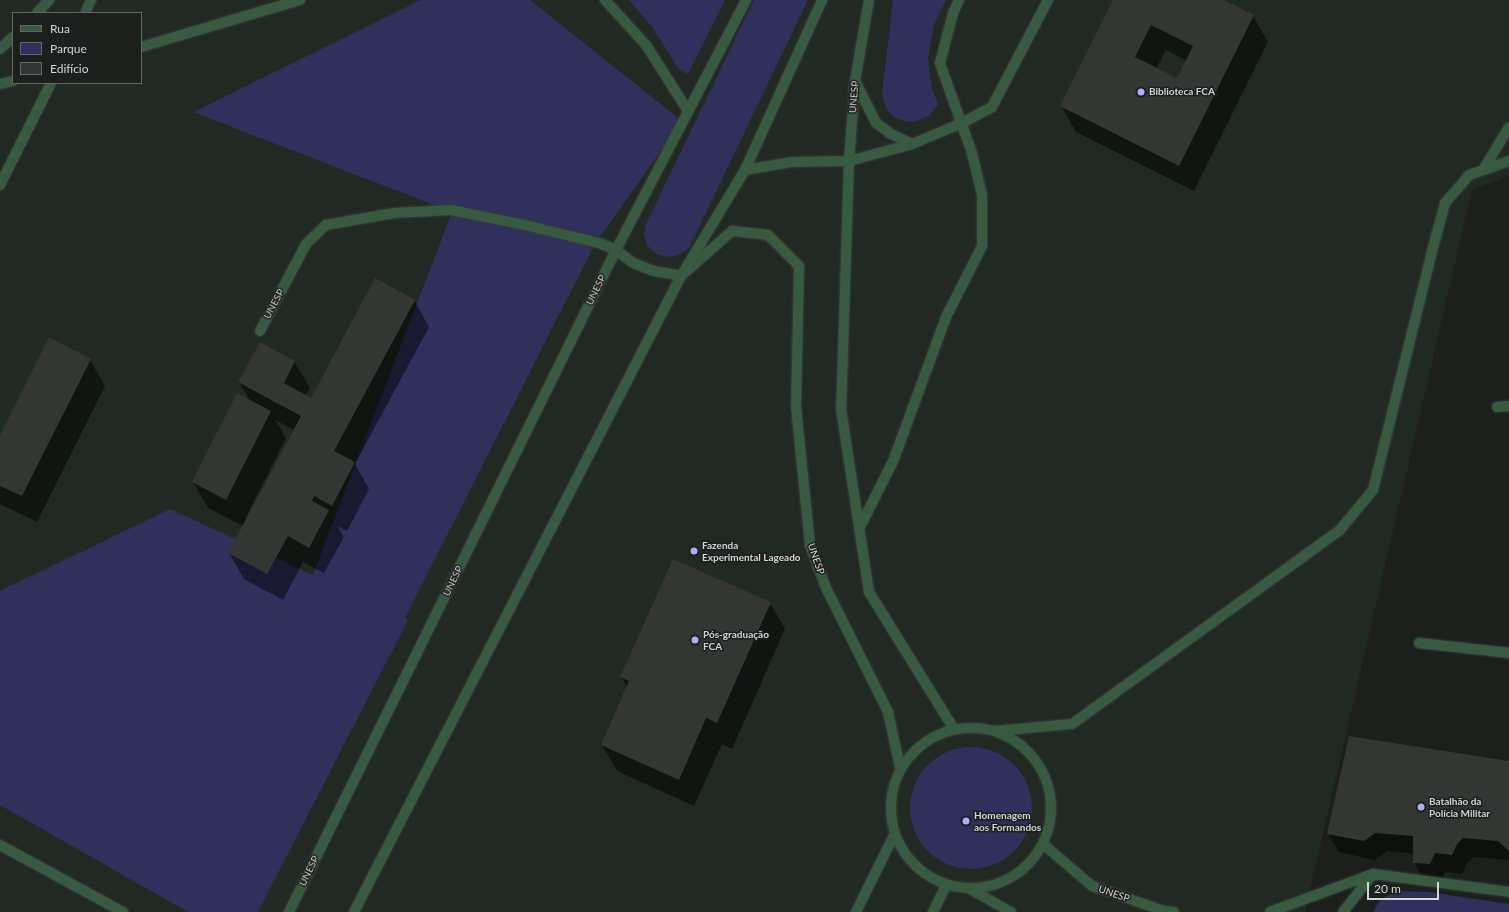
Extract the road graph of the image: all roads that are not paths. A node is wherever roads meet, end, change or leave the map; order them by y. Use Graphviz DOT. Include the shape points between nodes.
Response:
graph roads {
  1 [pos="49,0"];
  2 [pos="91,0"];
  3 [pos="300,0"];
  4 [pos="605,0"];
  5 [pos="746,0"];
  6 [pos="822,0"];
  7 [pos="869,0"];
  8 [pos="959,0"];
  9 [pos="1048,0"];
  10 [pos="38,12"];
  11 [pos="85,12"];
  12 [pos="12,39"];
  13 [pos="142,47"];
  14 [pos="0,48"];
  15 [pos="12,81"];
  16 [pos="855,81"];
  17 [pos="0,84"];
  18 [pos="50,84"];
  19 [pos="688,111"];
  20 [pos="962,123"];
  21 [pos="1509,127"];
  22 [pos="912,144"];
  23 [pos="849,161"];
  24 [pos="1509,161"];
  25 [pos="745,170"];
  26 [pos="1483,170"];
  27 [pos="0,185"];
  28 [pos="616,250"];
  29 [pos="681,276"];
  30 [pos="260,331"];
  31 [pos="1509,406"];
  32 [pos="1497,407"];
  33 [pos="859,529"];
  34 [pos="1419,643"];
  35 [pos="1509,653"];
  36 [pos="954,729"];
  37 [pos="995,731"];
  38 [pos="900,767"];
  39 [pos="894,835"];
  40 [pos="1043,844"];
  41 [pos="0,845"];
  42 [pos="1373,874"];
  43 [pos="946,885"];
  44 [pos="970,889"];
  45 [pos="1509,892"];
  46 [pos="123,912"];
  47 [pos="289,912"];
  48 [pos="354,912"];
  49 [pos="856,912"];
  50 [pos="934,912"];
  51 [pos="1011,912"];
  52 [pos="1174,912"];
  53 [pos="1270,912"];
  54 [pos="1343,912"];
  1 -- 10 [label="street"];
  2 -- 11 [label="street"];
  3 -- 13 [label="street"];
  4 -- 19 [label="street" via="646,45"];
  5 -- 19 [label="street, UNESP"];
  6 -- 25 [label="street, UNESP"];
  7 -- 16 [label="street, UNESP"];
  8 -- 20 [label="street" via="940,63"];
  9 -- 20 [label="street" via="992,107"];
  12 -- 14 [label="street"];
  15 -- 17 [label="street"];
  16 -- 22 [label="street" via="876,123"];
  16 -- 23 [label="street, UNESP"];
  18 -- 27 [label="street"];
  19 -- 28 [label="street, UNESP"];
  20 -- 22 [label="street"];
  20 -- 33 [label="street" via="982,195 982,246 946,317 896,453"];
  21 -- 26 [label="street"];
  22 -- 23 [label="street"];
  23 -- 25 [label="street" via="792,162"];
  23 -- 33 [label="street, UNESP" via="841,409"];
  24 -- 26 [label="street"];
  25 -- 29 [label="street, UNESP"];
  26 -- 37 [label="street" via="1469,175 1445,203 1373,490 1339,531 1072,724"];
  28 -- 29 [label="street, UNESP" via="633,262 654,271"];
  28 -- 30 [label="street, UNESP" via="599,243 525,225 451,210 394,213 326,225 306,244"];
  28 -- 47 [label="street, UNESP"];
  29 -- 38 [label="street, UNESP" via="732,231 768,235 799,266 796,407 810,545 826,588 888,712"];
  29 -- 48 [label="street, UNESP"];
  31 -- 32 [label="street"];
  33 -- 36 [label="street, UNESP" via="869,592"];
  34 -- 35 [label="street"];
  36 -- 37 [label="street" via="974,727"];
  36 -- 38 [label="street" via="934,736 915,749"];
  37 -- 40 [label="street" via="1020,745 1031,755 1043,773 1050,794 1051,820"];
  38 -- 39 [label="street" via="890,804"];
  39 -- 43 [label="street" via="906,857 924,874"];
  39 -- 49 [label="street"];
  40 -- 44 [label="street" via="1030,863 1013,877 993,886"];
  40 -- 52 [label="street, UNESP" via="1092,886 1164,911"];
  41 -- 46 [label="street"];
  42 -- 45 [label="street"];
  42 -- 53 [label="street"];
  42 -- 54 [label="street"];
  43 -- 44 [label="street"];
  43 -- 50 [label="street"];
  44 -- 51 [label="street"];
}
